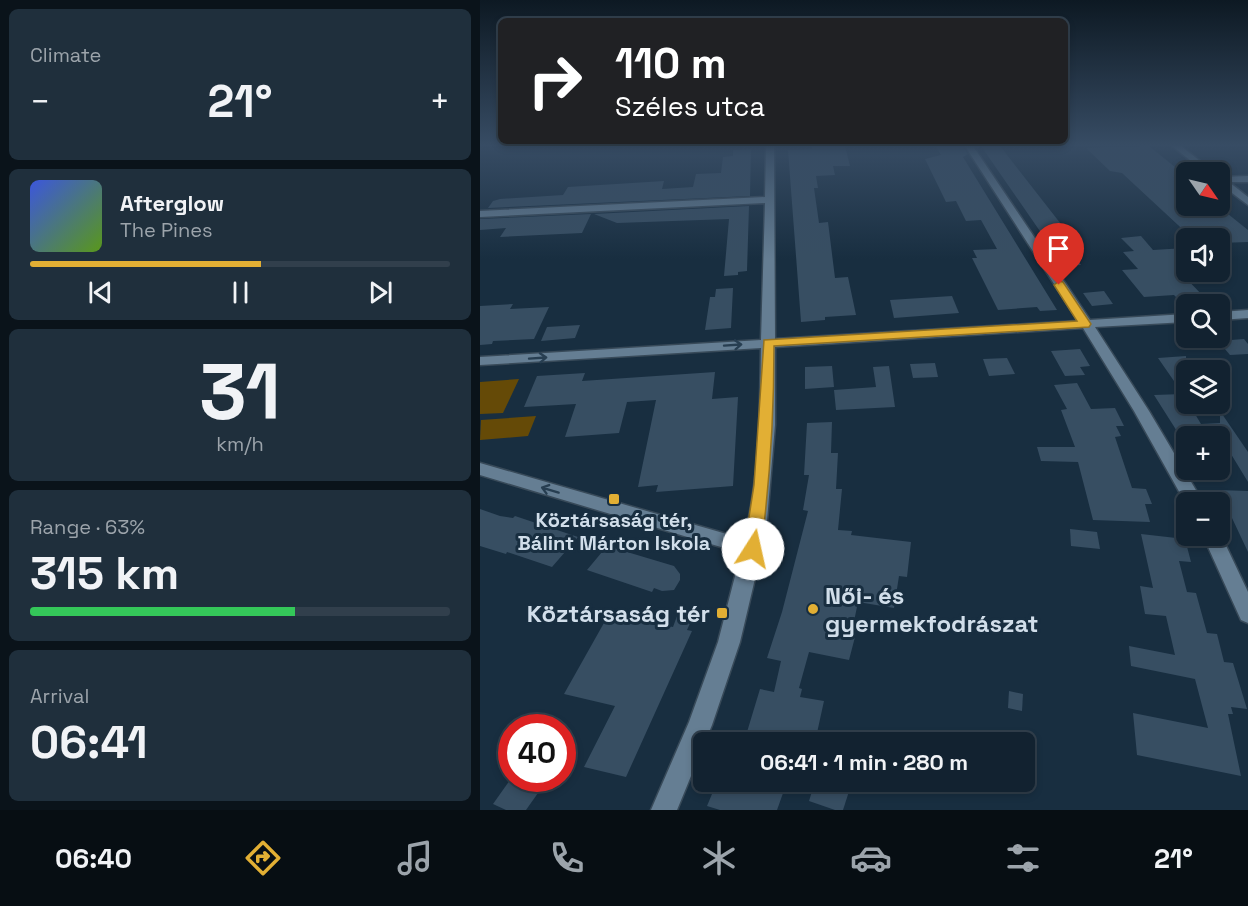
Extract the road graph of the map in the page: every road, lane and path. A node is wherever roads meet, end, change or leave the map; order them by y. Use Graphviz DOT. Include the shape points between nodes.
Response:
graph roads {
  1 [pos="769,184"];
  2 [pos="994,184"];
  3 [pos="1230,188"];
  4 [pos="769,200"];
  5 [pos="1248,202"];
  6 [pos="480,214"];
  7 [pos="1248,314"];
  8 [pos="1230,315"];
  9 [pos="1176,319"];
  10 [pos="1085,324"];
  11 [pos="768,342"];
  12 [pos="480,361"];
  13 [pos="480,469"];
  14 [pos="1189,492"];
  15 [pos="1217,546"];
  16 [pos="753,549"];
  17 [pos="1248,614"];
  18 [pos="664,810"];
  1 -- 4 [label="street"];
  2 -- 10 [label="street"];
  3 -- 5 [label="street"];
  4 -- 6 [label="street"];
  4 -- 11 [label="street"];
  7 -- 8 [label="street"];
  9 -- 10 [label="street"];
  10 -- 11 [label="street"];
  10 -- 14 [label="street"];
  12 -- 11 [label="street, one-way"];
  11 -- 16 [label="street" via="767,425"];
  16 -- 13 [label="street, one-way"];
  15 -- 17 [label="street"];
  16 -- 18 [label="street" via="729,642"];
}
